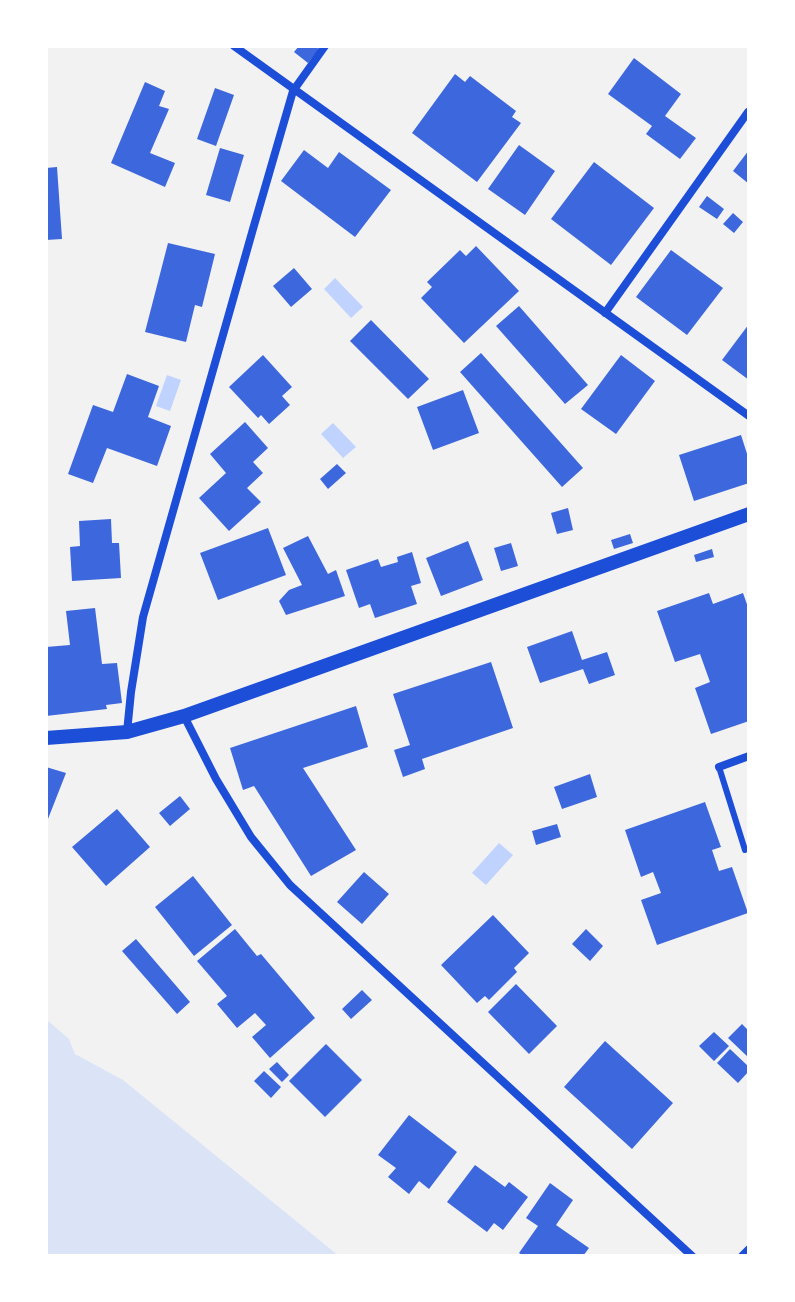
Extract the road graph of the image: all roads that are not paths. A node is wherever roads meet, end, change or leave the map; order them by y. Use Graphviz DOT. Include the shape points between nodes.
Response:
graph roads {
  1 [pos="234,46"];
  2 [pos="325,46"];
  3 [pos="293,91"];
  4 [pos="748,112"];
  5 [pos="605,313"];
  6 [pos="749,416"];
  7 [pos="749,514"];
  8 [pos="184,716"];
  9 [pos="127,732"];
  10 [pos="46,738"];
  11 [pos="749,756"];
  12 [pos="719,767"];
  13 [pos="745,850"];
  14 [pos="749,1249"];
  15 [pos="692,1256"];
  16 [pos="742,1256"];
  1 -- 3 [label="street"];
  2 -- 3 [label="street"];
  3 -- 5 [label="street"];
  3 -- 9 [label="street" via="143,617"];
  4 -- 5 [label="street"];
  5 -- 6 [label="street"];
  7 -- 8 [label="street"];
  8 -- 9 [label="street"];
  8 -- 15 [label="street" via="251,837 290,885"];
  9 -- 10 [label="street"];
  11 -- 12 [label="street"];
  12 -- 13 [label="lane"];
  14 -- 16 [label="street"];
}
